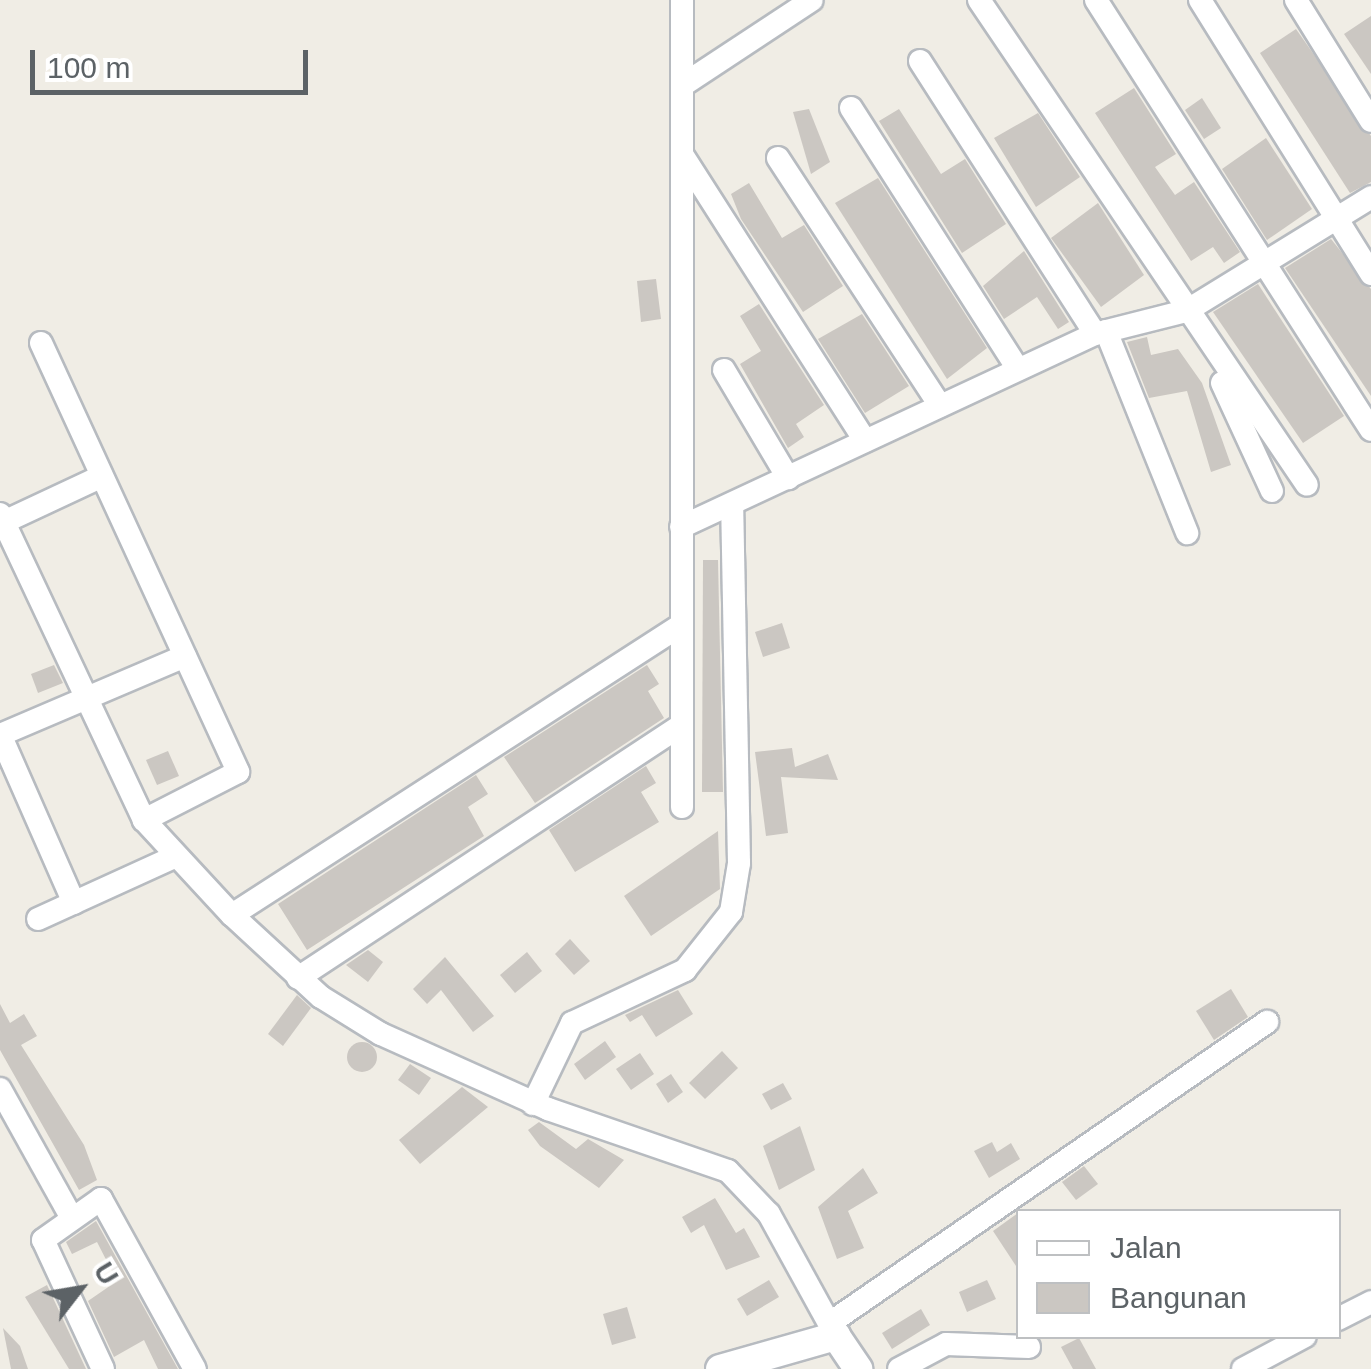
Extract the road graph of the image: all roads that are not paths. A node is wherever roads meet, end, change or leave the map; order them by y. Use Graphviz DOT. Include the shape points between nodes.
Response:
graph roads {
  1 [pos="682,0"];
  2 [pos="812,0"];
  3 [pos="979,0"];
  4 [pos="1096,0"];
  5 [pos="1200,0"];
  6 [pos="1296,0"];
  7 [pos="920,60"];
  8 [pos="683,85"];
  9 [pos="850,108"];
  10 [pos="1371,121"];
  11 [pos="683,156"];
  12 [pos="778,158"];
  13 [pos="1371,197"];
  14 [pos="1335,220"];
  15 [pos="1264,266"];
  16 [pos="1371,274"];
  17 [pos="1192,320"];
  18 [pos="1101,332"];
  19 [pos="41,343"];
  20 [pos="1018,369"];
  21 [pos="724,370"];
  22 [pos="940,406"];
  23 [pos="1371,430"];
  24 [pos="865,441"];
  25 [pos="102,476"];
  26 [pos="788,478"];
  27 [pos="1307,485"];
  28 [pos="1272,491"];
  29 [pos="732,504"];
  30 [pos="2,518"];
  31 [pos="680,527"];
  32 [pos="1187,533"];
  33 [pos="678,628"];
  34 [pos="185,656"];
  35 [pos="86,698"];
  36 [pos="681,725"];
  37 [pos="1,737"];
  38 [pos="682,807"];
  39 [pos="144,820"];
  40 [pos="174,857"];
  41 [pos="74,903"];
  42 [pos="232,915"];
  43 [pos="38,919"];
  44 [pos="298,978"];
  45 [pos="1266,1022"];
  46 [pos="4,1104"];
  47 [pos="534,1104"];
  48 [pos="70,1215"];
  49 [pos="1371,1302"];
  50 [pos="1341,1317"];
  51 [pos="833,1330"];
  52 [pos="1299,1339"];
  53 [pos="1030,1347"];
  54 [pos="102,1369"];
  55 [pos="195,1369"];
  56 [pos="720,1369"];
  57 [pos="858,1369"];
  58 [pos="899,1369"];
  59 [pos="1243,1369"];
  1 -- 8 [label="street"];
  2 -- 8 [label="street"];
  3 -- 17 [label="street"];
  4 -- 15 [label="street"];
  5 -- 14 [label="street"];
  6 -- 10 [label="street"];
  7 -- 18 [label="street"];
  8 -- 11 [label="street"];
  9 -- 20 [label="street"];
  11 -- 24 [label="street"];
  11 -- 31 [label="street"];
  12 -- 22 [label="street"];
  13 -- 14 [label="street"];
  14 -- 15 [label="street"];
  14 -- 16 [label="street"];
  15 -- 17 [label="street"];
  15 -- 23 [label="street"];
  17 -- 18 [label="street"];
  17 -- 27 [label="street"];
  17 -- 28 [label="street"];
  18 -- 20 [label="street"];
  18 -- 32 [label="street"];
  19 -- 25 [label="street"];
  20 -- 22 [label="street"];
  21 -- 26 [label="street"];
  22 -- 24 [label="street"];
  24 -- 26 [label="street"];
  25 -- 30 [label="street"];
  25 -- 34 [label="street"];
  26 -- 29 [label="street"];
  29 -- 31 [label="street"];
  29 -- 47 [label="street" via="738,863 730,912 684,970 572,1023"];
  30 -- 35 [label="street"];
  31 -- 33 [label="street"];
  33 -- 36 [label="street"];
  33 -- 42 [label="street"];
  34 -- 35 [label="street"];
  34 -- 39 [label="street" via="238,772"];
  35 -- 37 [label="street"];
  35 -- 39 [label="street"];
  36 -- 38 [label="street"];
  36 -- 44 [label="street"];
  37 -- 41 [label="street"];
  39 -- 40 [label="street"];
  40 -- 41 [label="street"];
  40 -- 42 [label="street"];
  41 -- 43 [label="street"];
  42 -- 44 [label="street"];
  44 -- 47 [label="street" via="366,1026"];
  45 -- 51 [label="street"];
  46 -- 48 [label="street"];
  47 -- 51 [label="street" via="728,1171 770,1214"];
  48 -- 54 [label="street" via="42,1240"];
  48 -- 55 [label="street" via="108,1202"];
  49 -- 50 [label="street"];
  51 -- 56 [label="street"];
  51 -- 57 [label="street"];
  52 -- 59 [label="street"];
  53 -- 58 [label="street" via="960,1342"];
}
